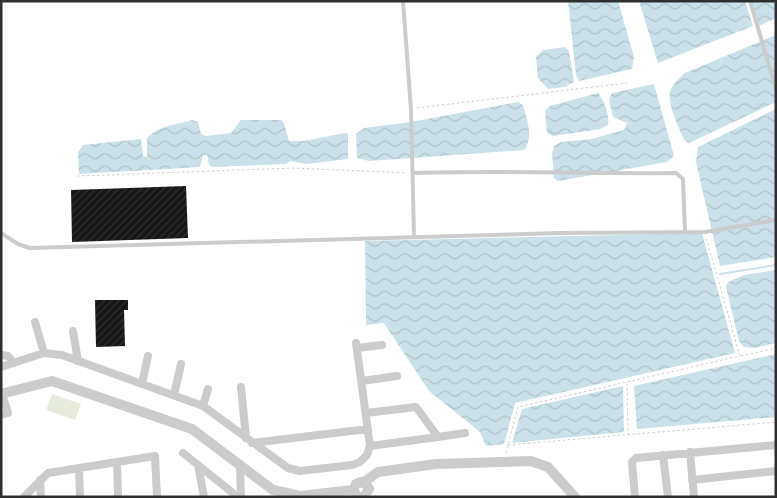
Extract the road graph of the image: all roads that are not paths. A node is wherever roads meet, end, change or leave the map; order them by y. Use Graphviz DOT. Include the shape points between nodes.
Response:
graph roads {
  1 [pos="403,1"];
  2 [pos="750,1"];
  3 [pos="776,88"];
  4 [pos="413,173"];
  5 [pos="776,220"];
  6 [pos="685,232"];
  7 [pos="1,233"];
  8 [pos="414,237"];
  9 [pos="35,322"];
  10 [pos="74,332"];
  11 [pos="382,344"];
  12 [pos="44,353"];
  13 [pos="1,355"];
  14 [pos="148,356"];
  15 [pos="78,361"];
  16 [pos="14,363"];
  17 [pos="182,364"];
  18 [pos="1,367"];
  19 [pos="397,376"];
  20 [pos="362,381"];
  21 [pos="142,384"];
  22 [pos="241,387"];
  23 [pos="208,390"];
  24 [pos="2,394"];
  25 [pos="174,395"];
  26 [pos="204,406"];
  27 [pos="366,413"];
  28 [pos="1,415"];
  29 [pos="368,429"];
  30 [pos="466,433"];
  31 [pos="438,436"];
  32 [pos="249,441"];
  33 [pos="776,445"];
  34 [pos="370,446"];
  35 [pos="690,452"];
  36 [pos="183,453"];
  37 [pos="663,455"];
  38 [pos="117,462"];
  39 [pos="198,465"];
  40 [pos="240,466"];
  41 [pos="79,468"];
  42 [pos="776,471"];
  43 [pos="40,480"];
  44 [pos="692,480"];
  45 [pos="364,482"];
  46 [pos="356,493"];
  47 [pos="24,497"];
  48 [pos="41,497"];
  49 [pos="80,497"];
  50 [pos="118,497"];
  51 [pos="157,497"];
  52 [pos="204,497"];
  53 [pos="239,497"];
  54 [pos="364,497"];
  55 [pos="575,497"];
  56 [pos="635,497"];
  57 [pos="668,497"];
  58 [pos="694,497"];
  1 -- 4 [label="lane"];
  2 -- 3 [label="lane"];
  4 -- 6 [label="lane" via="494,170 567,174 676,173 683,179"];
  4 -- 8 [label="lane"];
  5 -- 6 [label="lane" via="705,232"];
  6 -- 8 [label="lane"];
  7 -- 8 [label="lane" via="30,248"];
  9 -- 12 [label="street"];
  10 -- 15 [label="street"];
  11 -- 20 [label="street" via="356,345"];
  12 -- 15 [label="street"];
  12 -- 16 [label="street"];
  13 -- 16 [label="street" via="8,356"];
  14 -- 21 [label="street"];
  15 -- 21 [label="street"];
  16 -- 18 [label="street"];
  17 -- 25 [label="street"];
  19 -- 20 [label="street"];
  20 -- 27 [label="street"];
  21 -- 25 [label="street"];
  22 -- 32 [label="street"];
  23 -- 26 [label="street"];
  24 -- 28 [label="street" via="8,413"];
  24 -- 40 [label="street" via="52,381 192,429"];
  25 -- 26 [label="street"];
  26 -- 32 [label="street"];
  27 -- 29 [label="street"];
  27 -- 31 [label="street" via="416,407"];
  29 -- 32 [label="street"];
  29 -- 34 [label="street"];
  30 -- 31 [label="street"];
  31 -- 34 [label="street"];
  32 -- 34 [label="street" via="277,462 300,471 360,462 367,456"];
  33 -- 35 [label="street"];
  35 -- 37 [label="street"];
  35 -- 44 [label="street"];
  36 -- 39 [label="street"];
  37 -- 56 [label="street" via="633,459"];
  37 -- 57 [label="street"];
  38 -- 41 [label="street"];
  38 -- 50 [label="street"];
  38 -- 51 [label="street" via="156,456"];
  39 -- 52 [label="street"];
  39 -- 53 [label="street"];
  40 -- 46 [label="street" via="273,490 286,494"];
  40 -- 53 [label="street"];
  41 -- 43 [label="street" via="48,473"];
  41 -- 49 [label="street"];
  42 -- 44 [label="street"];
  43 -- 47 [label="street"];
  43 -- 48 [label="street"];
  44 -- 58 [label="street"];
  45 -- 46 [label="street" via="358,483"];
  45 -- 54 [label="street" via="369,489"];
  45 -- 55 [label="street" via="378,472 447,463 532,460 548,467"];
}
